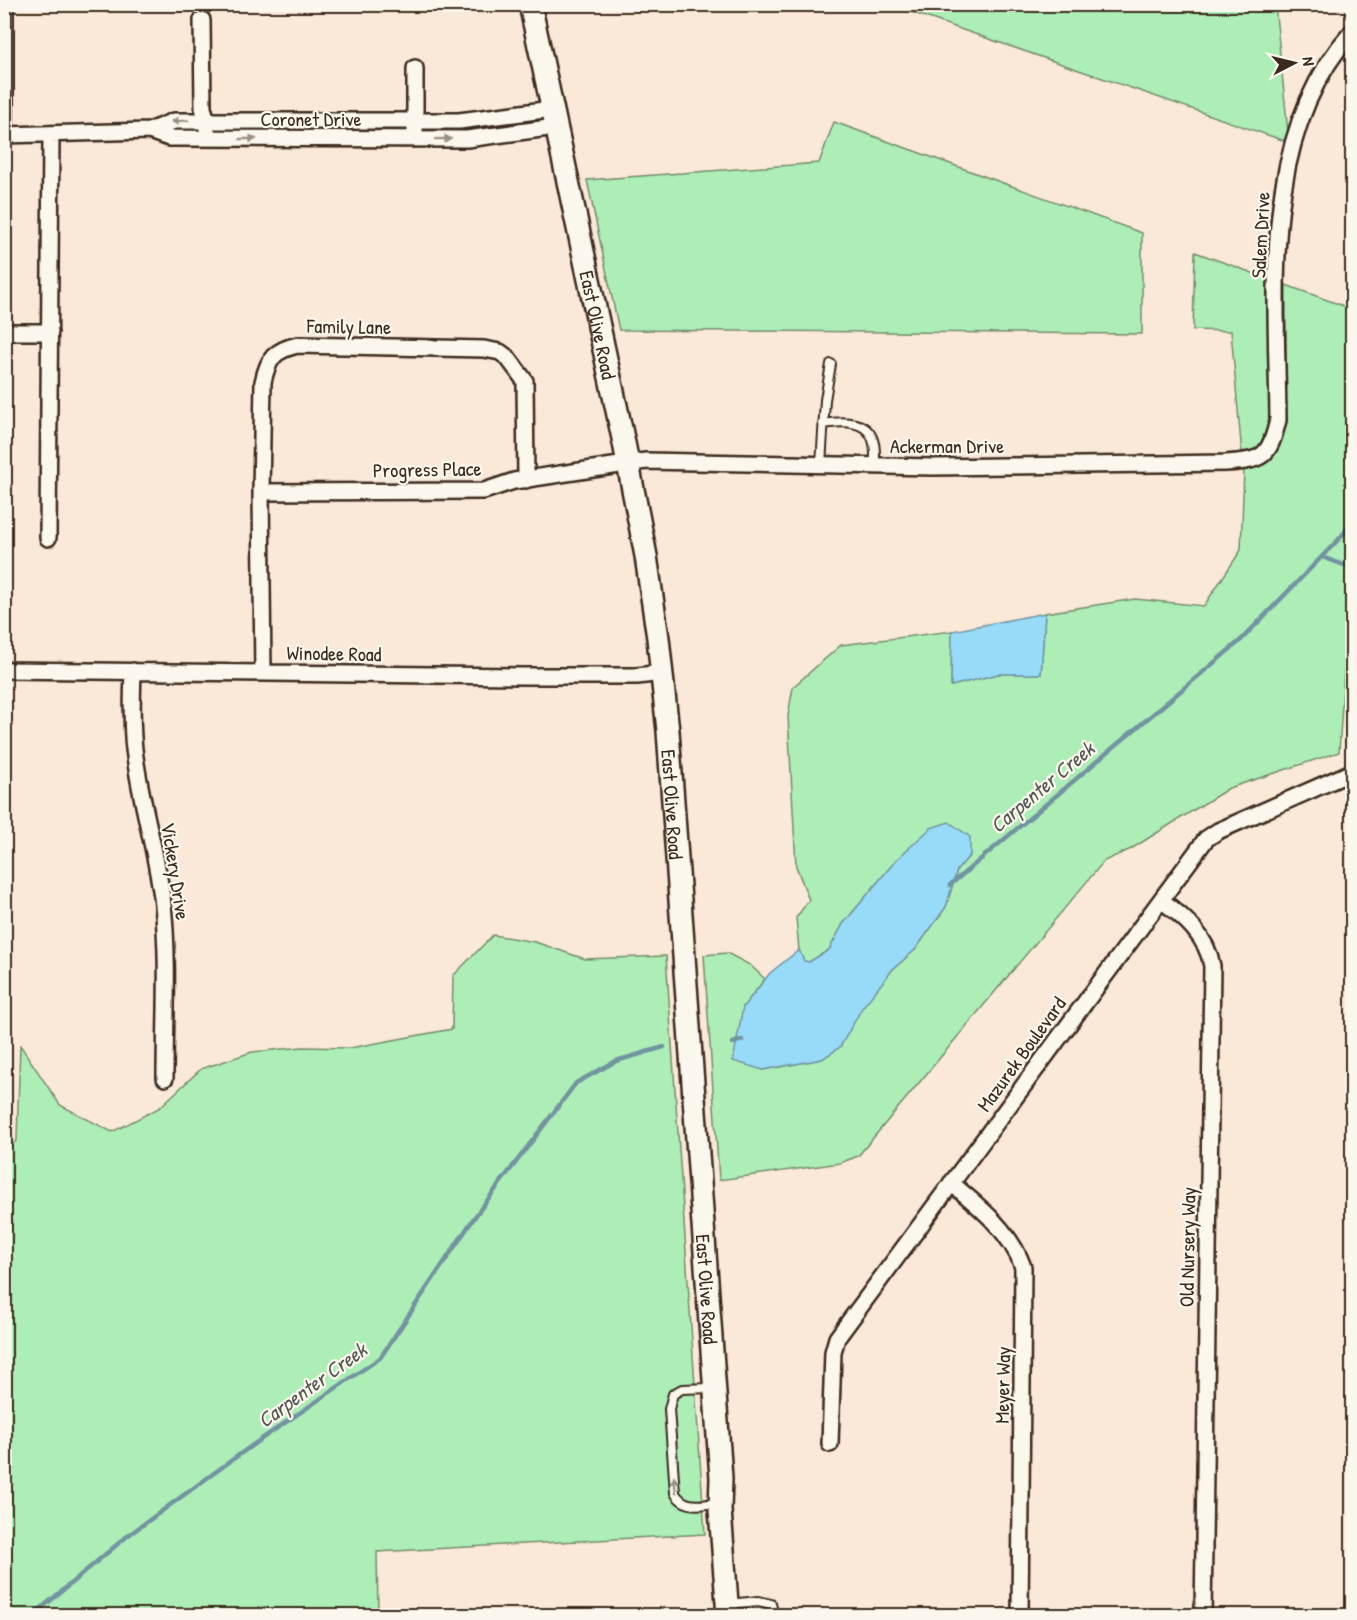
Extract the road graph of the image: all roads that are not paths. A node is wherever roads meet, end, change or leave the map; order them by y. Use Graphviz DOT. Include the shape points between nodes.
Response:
graph roads {
  1 [pos="5,4"];
  2 [pos="530,4"];
  3 [pos="202,20"];
  4 [pos="1353,32"];
  5 [pos="415,68"];
  6 [pos="554,118"];
  7 [pos="207,120"];
  8 [pos="416,121"];
  9 [pos="149,131"];
  10 [pos="5,135"];
  11 [pos="51,135"];
  12 [pos="207,138"];
  13 [pos="415,140"];
  14 [pos="4,332"];
  15 [pos="50,332"];
  16 [pos="831,364"];
  17 [pos="823,424"];
  18 [pos="1264,454"];
  19 [pos="628,463"];
  20 [pos="821,465"];
  21 [pos="874,466"];
  22 [pos="526,480"];
  23 [pos="261,492"];
  24 [pos="48,538"];
  25 [pos="4,670"];
  26 [pos="133,671"];
  27 [pos="263,673"];
  28 [pos="662,674"];
  29 [pos="1353,772"];
  30 [pos="1161,900"];
  31 [pos="165,1078"];
  32 [pos="951,1183"];
  33 [pos="714,1388"];
  34 [pos="830,1444"];
  35 [pos="720,1503"];
  36 [pos="728,1610"];
  37 [pos="774,1616"];
  38 [pos="1020,1616"];
  39 [pos="1203,1616"];
  1 -- 10 [label="street"];
  2 -- 6 [label="street, East Olive Road"];
  3 -- 7 [label="street" via="203,108"];
  4 -- 18 [label="street, Salem Drive" via="1313,92 1284,182 1278,230 1278,420"];
  5 -- 8 [label="street"];
  6 -- 8 [label="street, Coronet Drive"];
  13 -- 6 [label="street, Coronet Drive, one-way" via="466,139"];
  6 -- 19 [label="street, East Olive Road"];
  7 -- 8 [label="street, Coronet Drive"];
  7 -- 9 [label="street, Coronet Drive, one-way" via="174,121"];
  7 -- 12 [label="street"];
  8 -- 13 [label="street"];
  9 -- 11 [label="street, Coronet Drive"];
  9 -- 12 [label="street, Coronet Drive" via="169,138"];
  10 -- 11 [label="street, Coronet Drive"];
  11 -- 15 [label="street"];
  12 -- 13 [label="street, Coronet Drive, one-way"];
  14 -- 15 [label="street"];
  15 -- 24 [label="street"];
  16 -- 17 [label="lane"];
  17 -- 20 [label="lane"];
  17 -- 21 [label="lane" via="848,422 871,434 876,451"];
  18 -- 21 [label="street, Ackerman Drive" via="1253,461 1226,463"];
  19 -- 20 [label="street, Ackerman Drive"];
  19 -- 22 [label="street, Progress Place"];
  19 -- 28 [label="street, East Olive Road"];
  20 -- 21 [label="street, Ackerman Drive"];
  22 -- 23 [label="street, Progress Place" via="484,491"];
  22 -- 23 [label="street, Family Lane" via="525,381 500,352 298,345 284,348 266,366"];
  23 -- 27 [label="street, Family Lane"];
  25 -- 26 [label="street, Winodee Road"];
  26 -- 27 [label="street, Winodee Road"];
  26 -- 31 [label="street, Vickery Drive" via="134,749 163,906"];
  27 -- 28 [label="street, Winodee Road"];
  28 -- 33 [label="street, East Olive Road"];
  29 -- 30 [label="street, Mazurek Boulevard" via="1218,831 1206,839"];
  30 -- 32 [label="street, Mazurek Boulevard"];
  30 -- 39 [label="street, Old Nursery Way" via="1179,913 1204,941 1212,966"];
  32 -- 34 [label="street, Mazurek Boulevard" via="837,1338 833,1352"];
  32 -- 38 [label="street, Meyer Way" via="1011,1241 1023,1267"];
  33 -- 35 [label="street, East Olive Road"];
  35 -- 33 [label="lane, one-way" via="686,1504 675,1493 669,1409 673,1394 682,1389"];
  35 -- 36 [label="street, East Olive Road"];
  36 -- 37 [label="lane" via="759,1601 771,1604"];
}
